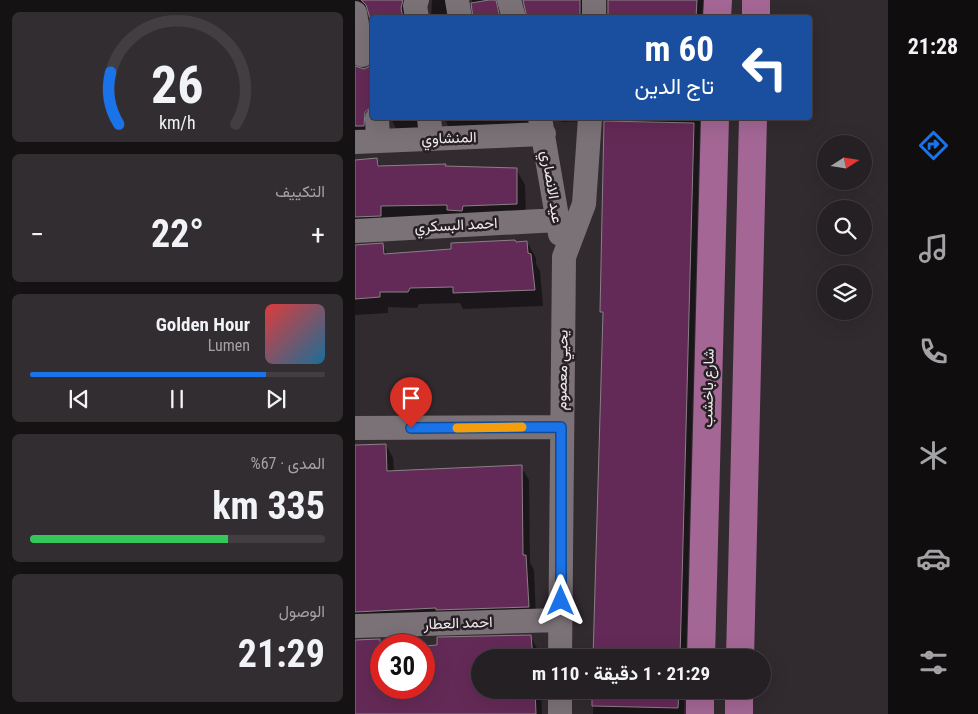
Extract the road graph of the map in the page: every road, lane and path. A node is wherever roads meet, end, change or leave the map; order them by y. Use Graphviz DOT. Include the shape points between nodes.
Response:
graph roads {
  1 [pos="457,0"];
  2 [pos="509,0"];
  3 [pos="594,0"];
  4 [pos="718,0"];
  5 [pos="756,0"];
  6 [pos="355,13"];
  7 [pos="460,15"];
  8 [pos="513,15"];
  9 [pos="594,15"];
  10 [pos="717,15"];
  11 [pos="756,15"];
  12 [pos="363,53"];
  13 [pos="376,120"];
  14 [pos="590,120"];
  15 [pos="715,120"];
  16 [pos="753,120"];
  17 [pos="542,126"];
  18 [pos="484,127"];
  19 [pos="430,128"];
  20 [pos="366,142"];
  21 [pos="558,220"];
  22 [pos="355,230"];
  23 [pos="564,256"];
  24 [pos="561,427"];
  25 [pos="355,428"];
  26 [pos="560,620"];
  27 [pos="355,626"];
  28 [pos="560,649"];
  29 [pos="701,649"];
  30 [pos="740,649"];
  31 [pos="560,699"];
  32 [pos="700,699"];
  33 [pos="739,699"];
  34 [pos="560,714"];
  35 [pos="700,714"];
  36 [pos="739,714"];
  1 -- 7 [label="street"];
  2 -- 8 [label="street"];
  3 -- 9 [label="street"];
  4 -- 10 [label="main road"];
  5 -- 11 [label="main road"];
  6 -- 12 [label="street"];
  13 -- 20 [label="street"];
  14 -- 23 [label="street, يحيي معصوم" via="584,204"];
  15 -- 29 [label="main road, شارع باخشب"];
  16 -- 30 [label="main road"];
  17 -- 18 [label="street, المنشاوي"];
  17 -- 21 [label="street, عيد الانصاري"];
  18 -- 19 [label="street, المنشاوي"];
  19 -- 20 [label="street, المنشاوي"];
  21 -- 22 [label="street, احمد البسكري"];
  21 -- 23 [label="street, عيد الانصاري"];
  23 -- 24 [label="street, يحيي معصوم"];
  24 -- 25 [label="street"];
  24 -- 26 [label="street, يحيي معصوم"];
  26 -- 27 [label="street, احمد العطار"];
  26 -- 28 [label="street, يحيي معصوم"];
  31 -- 34 [label="street"];
  32 -- 35 [label="main road"];
  33 -- 36 [label="main road"];
}
